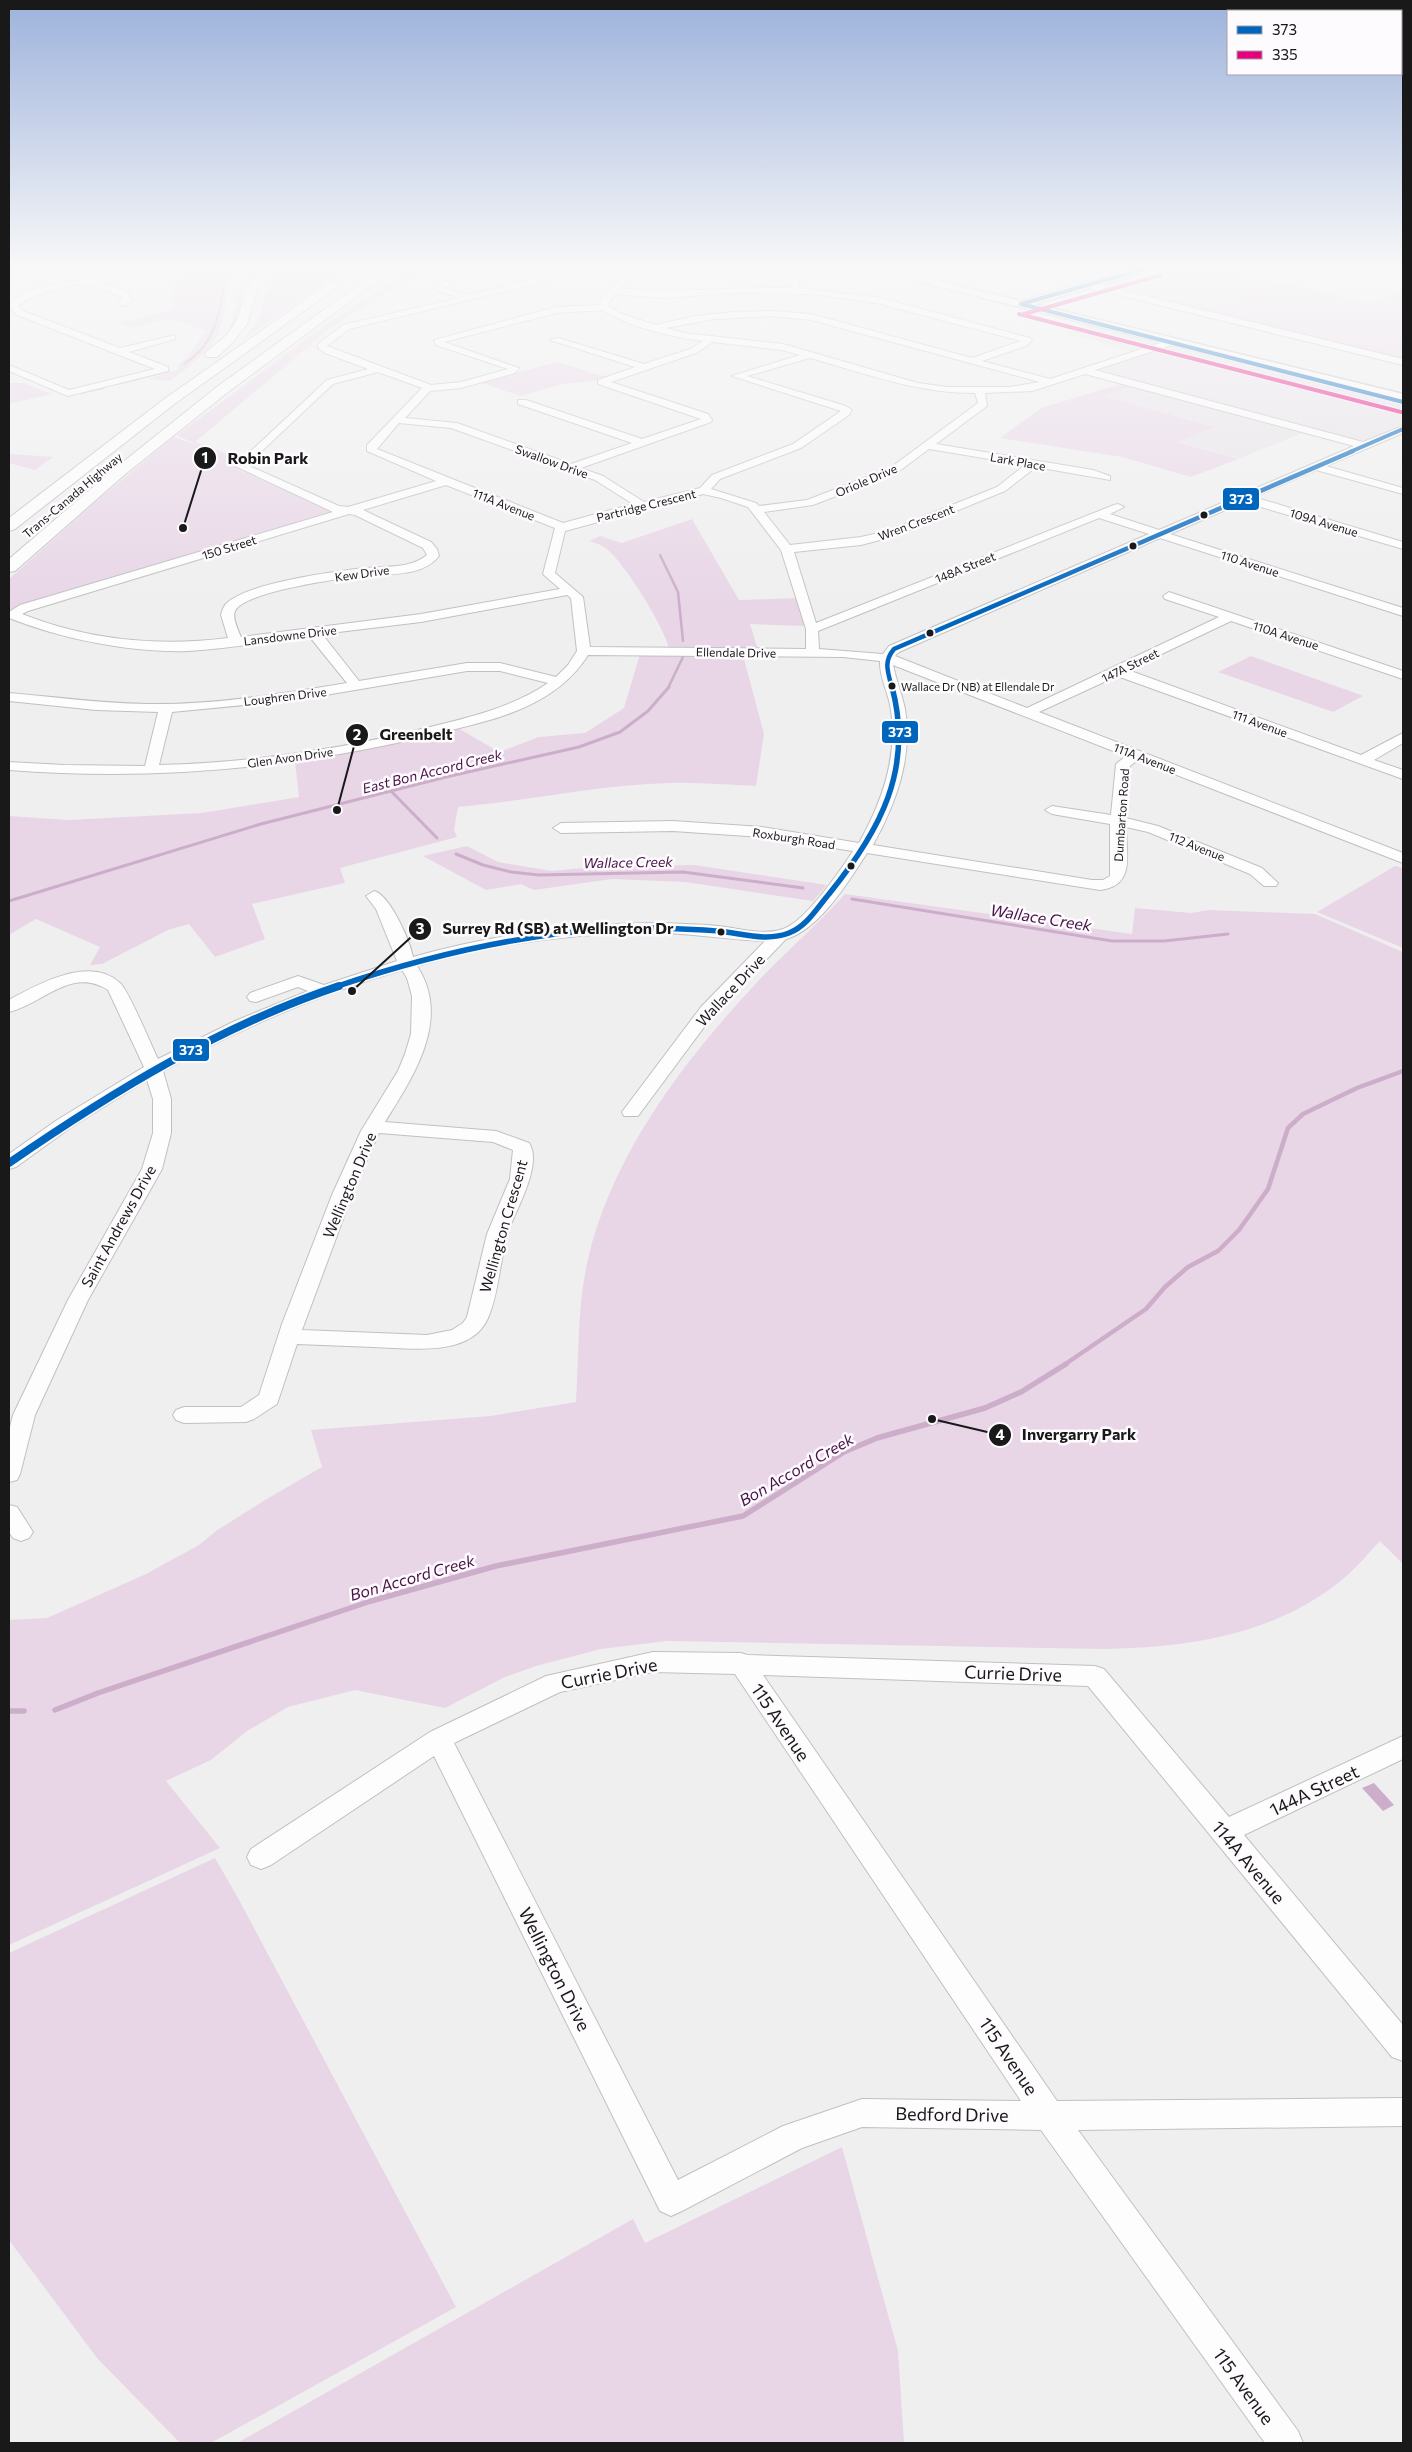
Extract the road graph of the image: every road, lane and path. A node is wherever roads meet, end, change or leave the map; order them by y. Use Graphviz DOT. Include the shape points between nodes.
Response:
graph roads {
  1 [pos="36,379"];
  2 [pos="123,379"];
  3 [pos="179,379"];
  4 [pos="190,379"];
  5 [pos="198,379"];
  6 [pos="219,379"];
  7 [pos="237,379"];
  8 [pos="340,379"];
  9 [pos="409,379"];
  10 [pos="481,379"];
  11 [pos="608,379"];
  12 [pos="748,379"];
  13 [pos="896,379"];
  14 [pos="1042,379"];
  15 [pos="1059,379"];
  16 [pos="1117,379"];
  17 [pos="1322,379"];
  18 [pos="1051,382"];
  19 [pos="428,388"];
  20 [pos="980,391"];
  21 [pos="1403,400"];
  22 [pos="522,402"];
  23 [pos="162,405"];
  24 [pos="397,420"];
  25 [pos="1403,429"];
  26 [pos="1383,438"];
  27 [pos="1396,442"];
  28 [pos="643,443"];
  29 [pos="929,446"];
  30 [pos="1364,446"];
  31 [pos="1034,463"];
  32 [pos="1316,467"];
  33 [pos="570,468"];
  34 [pos="1106,478"];
  35 [pos="447,481"];
  36 [pos="703,491"];
  37 [pos="1403,491"];
  38 [pos="1244,498"];
  39 [pos="61,504"];
  40 [pos="642,505"];
  41 [pos="1118,507"];
  42 [pos="9,508"];
  43 [pos="757,510"];
  44 [pos="347,511"];
  45 [pos="1097,514"];
  46 [pos="9,526"];
  47 [pos="562,527"];
  48 [pos="1160,534"];
  49 [pos="1403,546"];
  50 [pos="787,548"];
  51 [pos="9,567"];
  52 [pos="569,591"];
  53 [pos="1169,596"];
  54 [pos="1403,612"];
  55 [pos="12,615"];
  56 [pos="1230,616"];
  57 [pos="812,629"];
  58 [pos="314,633"];
  59 [pos="236,642"];
  60 [pos="584,651"];
  61 [pos="812,653"];
  62 [pos="887,658"];
  63 [pos="1117,671"];
  64 [pos="1403,674"];
  65 [pos="558,682"];
  66 [pos="356,686"];
  67 [pos="9,696"];
  68 [pos="166,708"];
  69 [pos="1029,712"];
  70 [pos="1403,737"];
  71 [pos="1136,755"];
  72 [pos="1362,760"];
  73 [pos="9,766"];
  74 [pos="151,769"];
  75 [pos="1403,775"];
  76 [pos="1052,810"];
  77 [pos="1118,821"];
  78 [pos="561,828"];
  79 [pos="864,848"];
  80 [pos="1403,858"];
  81 [pos="1114,881"];
  82 [pos="1270,883"];
  83 [pos="374,896"];
  84 [pos="780,935"];
  85 [pos="406,964"];
  86 [pos="325,991"];
  87 [pos="256,997"];
  88 [pos="9,1007"];
  89 [pos="154,1068"];
  90 [pos="631,1112"];
  91 [pos="373,1127"];
  92 [pos="9,1163"];
  93 [pos="289,1337"];
  94 [pos="184,1415"];
  95 [pos="9,1474"];
  96 [pos="741,1663"];
  97 [pos="1095,1676"];
  98 [pos="439,1739"];
  99 [pos="1403,1747"];
  100 [pos="1224,1832"];
  101 [pos="261,1857"];
  102 [pos="1403,2047"];
  103 [pos="1403,2112"];
  104 [pos="1050,2116"];
  105 [pos="671,2200"];
  106 [pos="1286,2443"];
  1 -- 2 [label="street" via="68,393"];
  3 -- 42 [label="highway"];
  4 -- 23 [label="highway"];
  5 -- 23 [label="highway, Trans-Canada Highway"];
  6 -- 39 [label="highway, Trans-Canada Highway"];
  7 -- 51 [label="highway" via="118,473"];
  8 -- 44 [label="street" via="330,382 240,466"];
  9 -- 19 [label="street"];
  10 -- 19 [label="street"];
  11 -- 28 [label="street" via="601,382 707,418 704,422"];
  12 -- 36 [label="street, Partridge Crescent" via="847,410 796,446 716,478"];
  13 -- 20 [label="street" via="923,387"];
  14 -- 18 [label="street"];
  15 -- 18 [label="street"];
  16 -- 30 [label="street"];
  17 -- 21 [label="main road"];
  18 -- 20 [label="street" via="1024,390"];
  19 -- 24 [label="street"];
  20 -- 29 [label="street, Oriole Drive" via="982,405"];
  22 -- 28 [label="street"];
  23 -- 46 [label="highway, Trans-Canada Highway"];
  24 -- 33 [label="street, Swallow Drive" via="449,424"];
  24 -- 35 [label="street, 111A Avenue" via="370,450"];
  25 -- 26 [label="street"];
  26 -- 27 [label="street"];
  26 -- 30 [label="street"];
  28 -- 33 [label="street"];
  29 -- 31 [label="street, Lark Place"];
  29 -- 43 [label="street, Oriole Drive" via="894,470 820,500"];
  30 -- 32 [label="street"];
  31 -- 34 [label="street, Lark Place"];
  31 -- 50 [label="street, Wren Crescent" via="1000,489 891,534 854,542"];
  32 -- 37 [label="street"];
  32 -- 38 [label="street"];
  33 -- 40 [label="street, Swallow Drive" via="602,480"];
  35 -- 44 [label="street, 150 Street"];
  35 -- 47 [label="street, 111A Avenue"];
  36 -- 40 [label="street, Partridge Crescent"];
  36 -- 43 [label="street" via="734,498"];
  38 -- 48 [label="street"];
  38 -- 49 [label="street, 109A Avenue"];
  40 -- 47 [label="street, Partridge Crescent"];
  41 -- 45 [label="street, 148A Street"];
  43 -- 50 [label="street"];
  44 -- 55 [label="street, 150 Street" via="24,608"];
  44 -- 59 [label="street, Kew Drive" via="358,512 424,543 433,556 417,565 342,575 243,599 232,605 227,615"];
  45 -- 48 [label="street, 110 Avenue"];
  45 -- 57 [label="street, 148A Street"];
  47 -- 52 [label="street" via="550,574"];
  48 -- 54 [label="street, 110 Avenue"];
  48 -- 62 [label="street" via="907,642 894,649"];
  50 -- 57 [label="street"];
  52 -- 58 [label="street, Lansdowne Drive" via="421,618"];
  52 -- 60 [label="street" via="577,598"];
  53 -- 56 [label="street, 110A Avenue"];
  55 -- 59 [label="street, Lansdowne Drive" via="72,634 123,643 182,647"];
  56 -- 63 [label="street, 147A Street"];
  56 -- 64 [label="street, 110A Avenue"];
  57 -- 61 [label="street"];
  58 -- 59 [label="street, Lansdowne Drive"];
  58 -- 66 [label="street"];
  60 -- 61 [label="street, Ellendale Drive"];
  60 -- 65 [label="street, Glen Avon Drive" via="568,675"];
  61 -- 62 [label="street, Ellendale Drive" via="862,653"];
  62 -- 69 [label="street, 111A Avenue"];
  62 -- 79 [label="street, Wallace Drive" via="898,705 898,760 889,796"];
  63 -- 69 [label="street, 147A Street"];
  63 -- 72 [label="street, 111 Avenue"];
  65 -- 66 [label="street, Loughren Drive" via="500,668 467,667"];
  65 -- 74 [label="street, Glen Avon Drive" via="538,696 505,710 403,738 271,760"];
  66 -- 68 [label="street, Loughren Drive" via="278,698"];
  67 -- 68 [label="street, Loughren Drive" via="84,705"];
  68 -- 74 [label="street"];
  69 -- 71 [label="street, 111A Avenue"];
  70 -- 72 [label="street"];
  71 -- 77 [label="street, Dumbarton Road" via="1123,764"];
  71 -- 80 [label="street, 111A Avenue"];
  72 -- 75 [label="street, 111 Avenue"];
  73 -- 74 [label="street, Glen Avon Drive"];
  76 -- 77 [label="street, 112 Avenue"];
  77 -- 81 [label="street, Dumbarton Road" via="1118,875"];
  77 -- 82 [label="street, 112 Avenue" via="1153,829 1204,849 1256,871"];
  78 -- 79 [label="street, Roxburgh Road" via="704,827 762,832"];
  79 -- 81 [label="street, Roxburgh Road" via="1094,885"];
  79 -- 84 [label="street, Wallace Drive" via="849,871 801,926"];
  83 -- 85 [label="street, Wellington Drive" via="384,908"];
  84 -- 85 [label="street" via="660,928 577,932 499,942"];
  84 -- 90 [label="street, Wallace Drive" via="707,1011"];
  85 -- 86 [label="street"];
  85 -- 91 [label="street, Wellington Drive" via="416,978 421,996 420,1034 407,1071"];
  86 -- 87 [label="street" via="298,981"];
  86 -- 89 [label="street" via="234,1029"];
  88 -- 89 [label="street, Saint Andrews Drive" via="66,980 89,977 104,980 114,987"];
  89 -- 92 [label="street" via="50,1132"];
  89 -- 95 [label="street, Saint Andrews Drive" via="162,1099 162,1133 152,1169 65,1325 21,1421"];
  91 -- 93 [label="street, Wellington Drive" via="342,1195"];
  91 -- 93 [label="street, Wellington Crescent" via="496,1137 522,1147 524,1154 519,1179 497,1235 476,1323 463,1334 426,1342"];
  93 -- 94 [label="street, Wellington Drive" via="269,1399 246,1414"];
  96 -- 97 [label="street, Currie Drive"];
  96 -- 98 [label="street, Currie Drive" via="653,1662 555,1682"];
  96 -- 104 [label="street, 115 Avenue"];
  97 -- 100 [label="street, 114A Avenue"];
  98 -- 101 [label="street, Currie Drive"];
  98 -- 105 [label="street, Wellington Drive"];
  99 -- 100 [label="street, 144A Street"];
  100 -- 102 [label="street, 114A Avenue"];
  103 -- 104 [label="street, Bedford Drive"];
  104 -- 105 [label="street, Bedford Drive" via="862,2113 794,2136"];
  104 -- 106 [label="street, 115 Avenue"];
}
